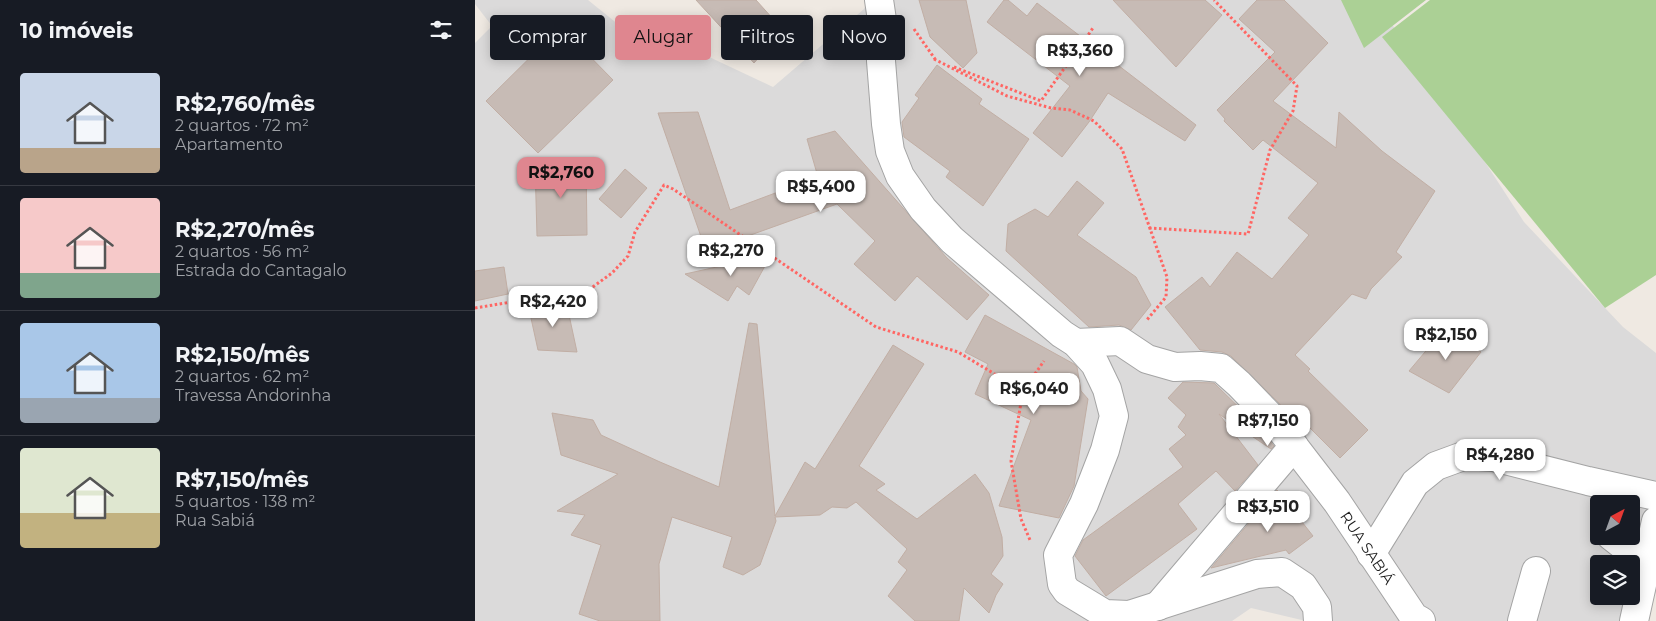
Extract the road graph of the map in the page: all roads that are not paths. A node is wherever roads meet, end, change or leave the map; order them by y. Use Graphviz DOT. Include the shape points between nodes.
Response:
graph roads {
  1 [pos="881,10"];
  2 [pos="1069,338"];
  3 [pos="1294,446"];
  4 [pos="1618,495"];
  5 [pos="1640,496"];
  6 [pos="1656,496"];
  7 [pos="1656,521"];
  8 [pos="1622,545"];
  9 [pos="1653,551"];
  10 [pos="1371,554"];
  11 [pos="1536,571"];
  12 [pos="1158,606"];
  13 [pos="1127,618"];
  14 [pos="1417,619"];
  15 [pos="1318,621"];
  16 [pos="1522,621"];
  17 [pos="1634,621"];
  1 -- 2 [label="street" via="886,124 890,151 901,176 923,209 951,240"];
  2 -- 3 [label="street, RUA SABIÁ" via="1120,342 1147,359 1175,368 1221,368 1268,414"];
  2 -- 13 [label="street" via="1095,364 1107,389 1114,416 1084,504 1058,555 1062,584 1067,591 1105,614"];
  3 -- 10 [label="street, RUA SABIÁ" via="1337,502"];
  3 -- 12 [label="street"];
  4 -- 10 [label="street" via="1587,481 1493,457 1466,455 1436,466 1415,483"];
  5 -- 6 [label="street"];
  7 -- 9 [label="street"];
  8 -- 9 [label="street"];
  9 -- 17 [label="street"];
  10 -- 14 [label="street, RUA SABIÁ"];
  11 -- 16 [label="street"];
  12 -- 13 [label="street"];
  12 -- 15 [label="street" via="1257,574 1282,572 1303,586 1317,607"];
}
